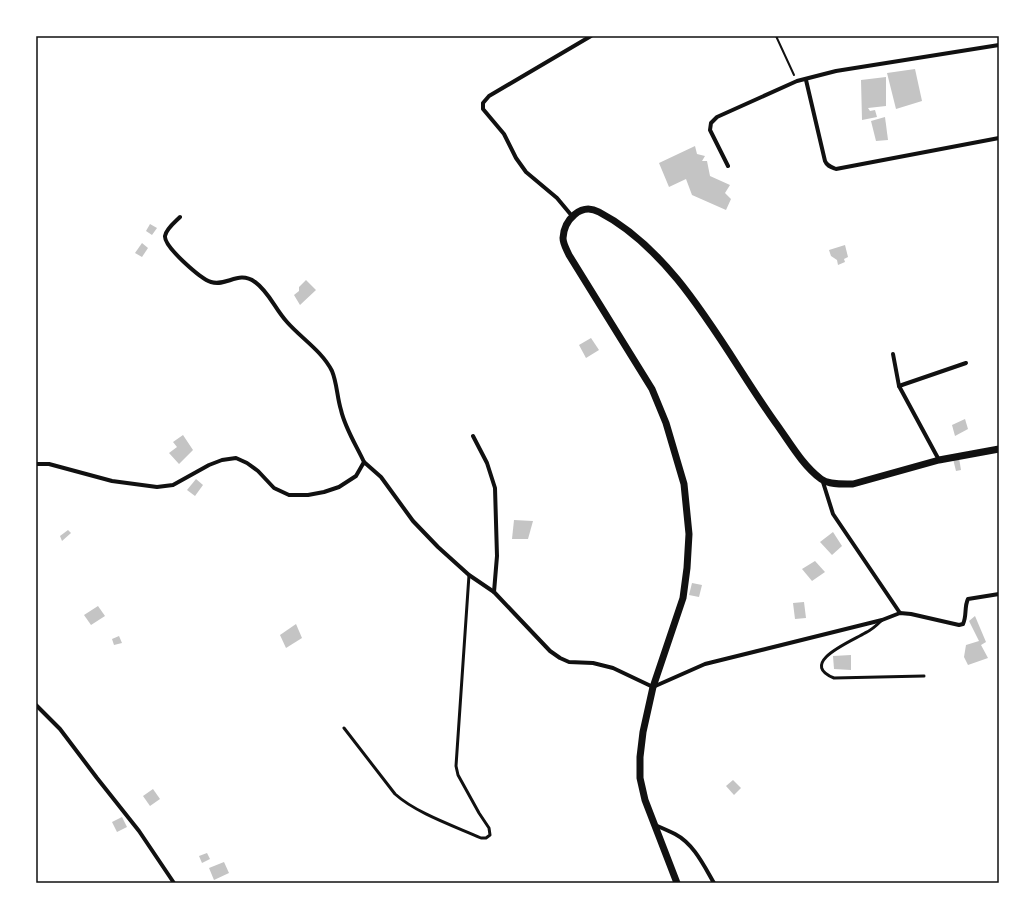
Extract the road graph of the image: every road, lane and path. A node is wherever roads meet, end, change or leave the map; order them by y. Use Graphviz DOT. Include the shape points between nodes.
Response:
graph roads {
  1 [pos="591,36"];
  2 [pos="776,36"];
  3 [pos="999,45"];
  4 [pos="806,80"];
  5 [pos="797,82"];
  6 [pos="999,138"];
  7 [pos="728,166"];
  8 [pos="572,216"];
  9 [pos="180,217"];
  10 [pos="893,354"];
  11 [pos="966,363"];
  12 [pos="899,386"];
  13 [pos="473,436"];
  14 [pos="999,449"];
  15 [pos="939,460"];
  16 [pos="364,462"];
  17 [pos="36,464"];
  18 [pos="822,479"];
  19 [pos="469,575"];
  20 [pos="494,592"];
  21 [pos="999,594"];
  22 [pos="900,613"];
  23 [pos="882,620"];
  24 [pos="924,676"];
  25 [pos="653,687"];
  26 [pos="36,705"];
  27 [pos="344,728"];
  28 [pos="655,825"];
  29 [pos="174,883"];
  30 [pos="677,883"];
  31 [pos="714,883"];
  1 -- 8 [label="street" via="489,96 483,103 483,109 504,134 526,172 557,198"];
  2 -- 5 [label="path"];
  3 -- 4 [label="street" via="836,71"];
  4 -- 5 [label="street"];
  4 -- 6 [label="street" via="825,161 827,165 836,169"];
  5 -- 7 [label="street" via="716,117 711,123 710,130"];
  8 -- 18 [label="street" via="584,209 593,208 639,238 702,312 754,393 804,462"];
  8 -- 25 [label="street" via="565,227 563,240 569,255 652,388 666,423 684,484 689,534 688,568 683,598"];
  9 -- 16 [label="street" via="165,237 181,259 212,283 242,277 254,281 264,289 286,321 320,355 332,371 341,411"];
  10 -- 12 [label="street"];
  11 -- 12 [label="street"];
  12 -- 15 [label="street"];
  13 -- 20 [label="street" via="487,463 495,488 497,556"];
  14 -- 15 [label="street"];
  15 -- 18 [label="street" via="853,484 840,484"];
  16 -- 17 [label="street" via="356,476 339,487 308,495 289,495 274,488 258,471 236,458 208,465 173,485 157,487 112,481 49,464"];
  16 -- 19 [label="street" via="381,477 413,521"];
  18 -- 22 [label="street" via="833,514"];
  19 -- 20 [label="street"];
  19 -- 27 [label="lane" via="456,766 458,775 489,828 490,835 481,838 403,801"];
  20 -- 25 [label="street" via="550,651 560,658 569,662 613,668"];
  21 -- 22 [label="street" via="968,599 966,619 959,626"];
  22 -- 23 [label="street"];
  23 -- 24 [label="lane" via="866,633 831,652 825,657 822,669 834,678"];
  23 -- 25 [label="street" via="705,664"];
  25 -- 28 [label="street" via="643,732 640,778"];
  26 -- 29 [label="street" via="60,729 139,831"];
  28 -- 30 [label="street"];
  28 -- 31 [label="street" via="676,835 689,845"];
}
